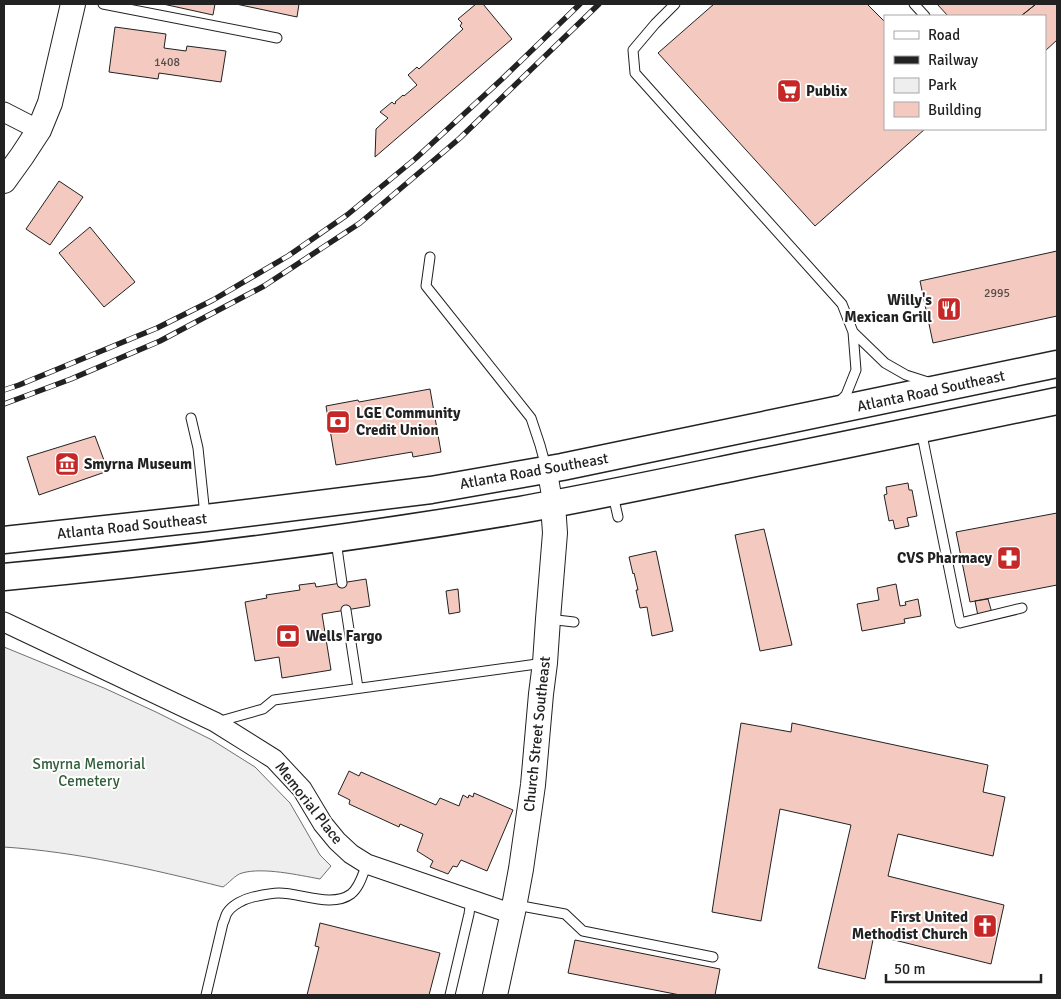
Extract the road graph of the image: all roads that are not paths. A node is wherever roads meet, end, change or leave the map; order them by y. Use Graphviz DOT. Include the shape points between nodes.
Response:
graph roads {
  1 [pos="73,4"];
  2 [pos="103,4"];
  3 [pos="675,4"];
  4 [pos="914,4"];
  5 [pos="113,5"];
  6 [pos="924,15"];
  7 [pos="277,38"];
  8 [pos="4,112"];
  9 [pos="39,130"];
  10 [pos="4,181"];
  11 [pos="430,257"];
  12 [pos="854,332"];
  13 [pos="1057,364"];
  14 [pos="947,388"];
  15 [pos="1057,401"];
  16 [pos="829,412"];
  17 [pos="191,418"];
  18 [pos="921,430"];
  19 [pos="547,470"];
  20 [pos="553,504"];
  21 [pos="206,518"];
  22 [pos="336,538"];
  23 [pos="4,540"];
  24 [pos="4,577"];
  25 [pos="342,582"];
  26 [pos="1022,608"];
  27 [pos="346,610"];
  28 [pos="548,618"];
  29 [pos="4,622"];
  30 [pos="574,622"];
  31 [pos="545,662"];
  32 [pos="358,688"];
  33 [pos="214,722"];
  34 [pos="367,864"];
  35 [pos="471,900"];
  36 [pos="514,908"];
  37 [pos="713,957"];
  38 [pos="206,995"];
  39 [pos="450,995"];
  40 [pos="494,995"];
  1 -- 9 [label="street" via="50,102"];
  2 -- 5 [label="lane"];
  3 -- 12 [label="lane" via="633,50 635,73 842,304"];
  4 -- 6 [label="lane"];
  5 -- 7 [label="lane"];
  8 -- 9 [label="street"];
  9 -- 10 [label="street"];
  11 -- 19 [label="lane" via="426,286 531,418"];
  12 -- 14 [label="lane" via="885,362 906,375"];
  12 -- 16 [label="lane" via="856,370 846,395"];
  13 -- 14 [label="main road, Atlanta Road Southeast"];
  14 -- 16 [label="main road, Atlanta Road Southeast"];
  15 -- 18 [label="main road"];
  16 -- 19 [label="main road, Atlanta Road Southeast"];
  17 -- 21 [label="lane"];
  18 -- 20 [label="main road" via="615,504"];
  18 -- 26 [label="lane" via="960,622"];
  19 -- 20 [label="street, Church Street Southeast"];
  19 -- 21 [label="main road, Atlanta Road Southeast" via="431,490"];
  20 -- 22 [label="main road"];
  20 -- 28 [label="street, Church Street Southeast" via="555,533"];
  21 -- 23 [label="main road, Atlanta Road Southeast"];
  22 -- 24 [label="main road" via="250,551"];
  22 -- 25 [label="lane"];
  27 -- 32 [label="lane"];
  28 -- 30 [label="lane"];
  28 -- 31 [label="street, Church Street Southeast"];
  29 -- 33 [label="street, Memorial Place"];
  31 -- 32 [label="lane"];
  31 -- 36 [label="street, Church Street Southeast" via="525,849"];
  32 -- 33 [label="lane" via="274,700 263,709"];
  33 -- 34 [label="street, Memorial Place" via="274,759 302,790 337,841"];
  34 -- 35 [label="street, Memorial Place"];
  34 -- 38 [label="lane" via="356,888 341,898 332,900 280,892 247,898 233,906 223,924"];
  35 -- 36 [label="street, Memorial Place" via="502,910"];
  35 -- 39 [label="lane"];
  36 -- 37 [label="lane" via="564,914 583,931"];
  36 -- 40 [label="street, Church Street Southeast"];
}
